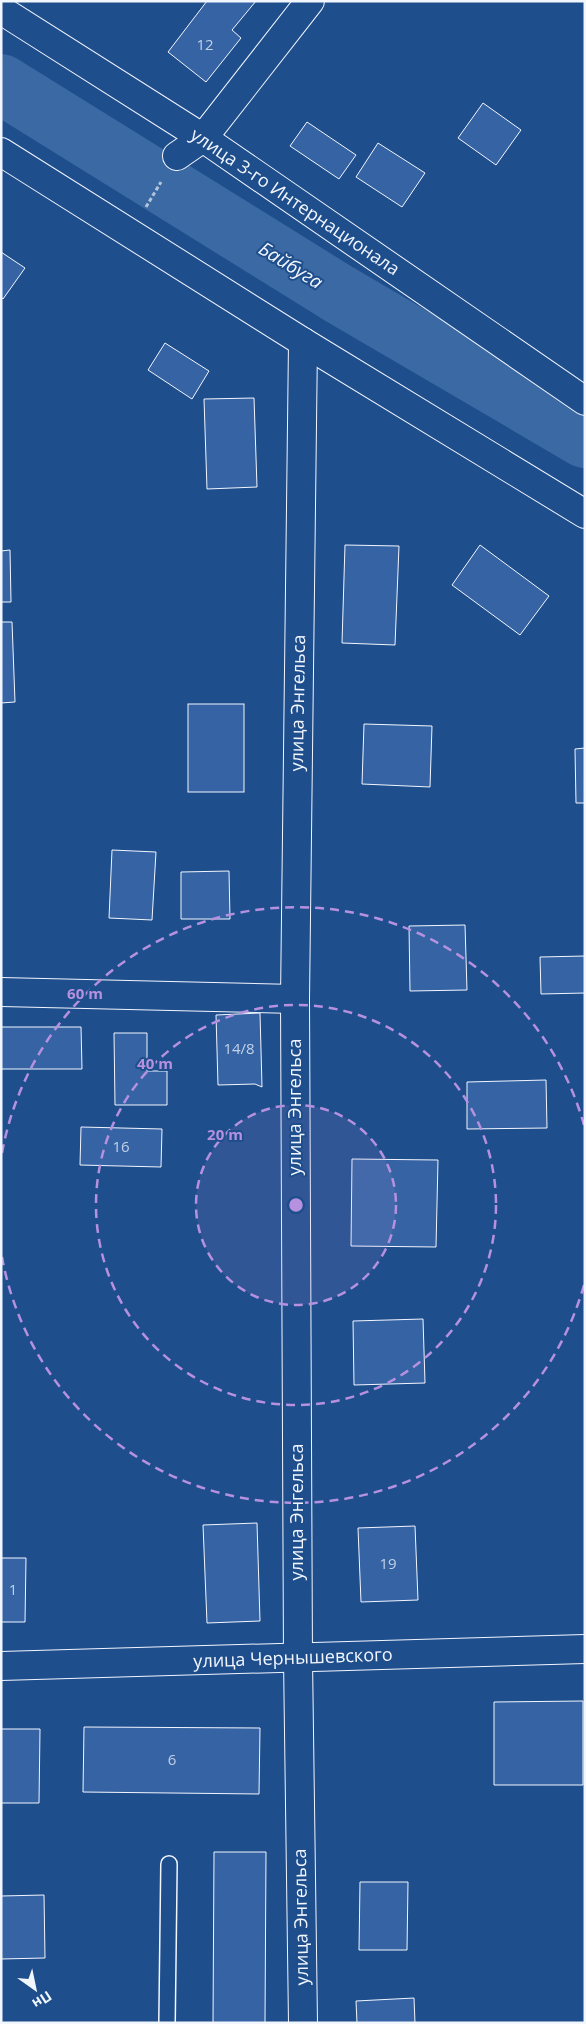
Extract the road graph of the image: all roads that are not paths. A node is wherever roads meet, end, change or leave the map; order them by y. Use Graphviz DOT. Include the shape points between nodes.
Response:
graph roads {
  1 [pos="310,1"];
  2 [pos="1,10"];
  3 [pos="202,138"];
  4 [pos="1,152"];
  5 [pos="177,156"];
  6 [pos="303,342"];
  7 [pos="585,401"];
  8 [pos="585,514"];
  9 [pos="1,992"];
  10 [pos="295,999"];
  11 [pos="585,1649"];
  12 [pos="298,1658"];
  13 [pos="1,1666"];
  14 [pos="169,1864"];
  15 [pos="167,2023"];
  16 [pos="303,2023"];
  1 -- 3 [label="street"];
  2 -- 3 [label="street, улица 3-го Интернационала"];
  3 -- 5 [label="street"];
  3 -- 7 [label="street, улица 3-го Интернационала"];
  4 -- 6 [label="street"];
  6 -- 8 [label="street"];
  6 -- 10 [label="street, улица Энгельса"];
  9 -- 10 [label="street"];
  10 -- 12 [label="street, улица Энгельса"];
  11 -- 12 [label="street, улица Чернышевского"];
  12 -- 13 [label="street, улица Чернышевского"];
  12 -- 16 [label="street, улица Энгельса"];
  14 -- 15 [label="lane"];
}
